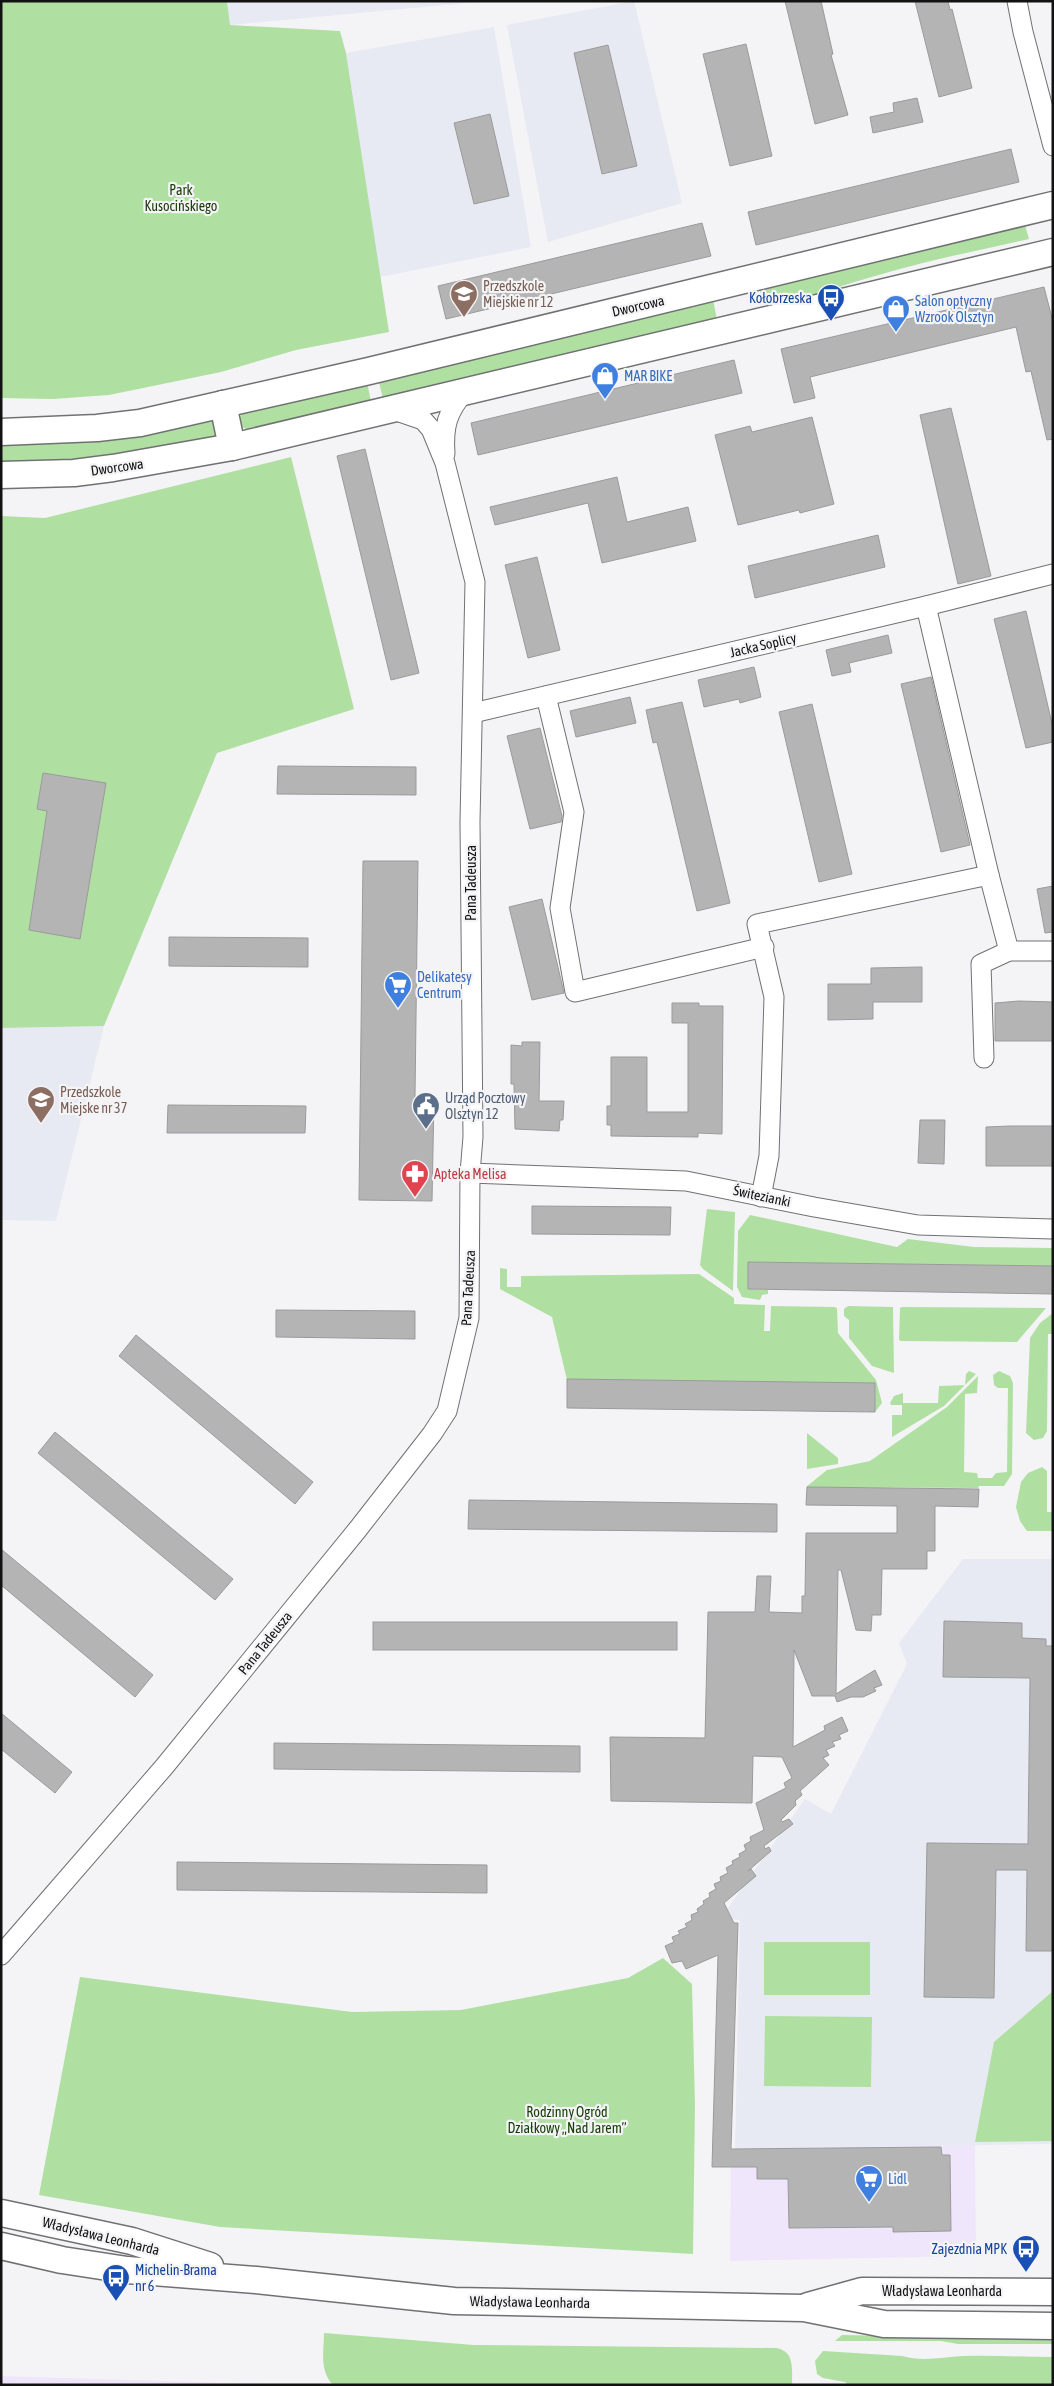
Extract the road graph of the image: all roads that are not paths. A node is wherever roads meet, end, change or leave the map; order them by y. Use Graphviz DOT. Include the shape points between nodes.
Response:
graph roads {
  1 [pos="1017,1"];
  2 [pos="1053,146"];
  3 [pos="1053,205"];
  4 [pos="1053,252"];
  5 [pos="740,282"];
  6 [pos="749,324"];
  7 [pos="465,391"];
  8 [pos="223,404"];
  9 [pos="390,409"];
  10 [pos="1,432"];
  11 [pos="232,446"];
  12 [pos="445,463"];
  13 [pos="1,474"];
  14 [pos="1053,574"];
  15 [pos="926,606"];
  16 [pos="546,696"];
  17 [pos="473,713"];
  18 [pos="989,875"];
  19 [pos="764,947"];
  20 [pos="1010,951"];
  21 [pos="1053,951"];
  22 [pos="984,1058"];
  23 [pos="470,1173"];
  24 [pos="761,1197"];
  25 [pos="1053,1229"];
  26 [pos="1,1955"];
  27 [pos="1,2212"];
  28 [pos="1,2246"];
  29 [pos="256,2280"];
  30 [pos="1053,2292"];
  31 [pos="804,2308"];
  32 [pos="1053,2326"];
  1 -- 2 [label="street"];
  3 -- 5 [label="street, Dworcowa"];
  4 -- 6 [label="street, Dworcowa"];
  5 -- 6 [label="street"];
  5 -- 8 [label="street, Dworcowa"];
  6 -- 7 [label="street, Dworcowa"];
  7 -- 9 [label="street, Dworcowa"];
  7 -- 12 [label="street, Pana Tadeusza" via="448,416 444,439"];
  8 -- 10 [label="street, Dworcowa" via="140,423"];
  8 -- 11 [label="street"];
  9 -- 11 [label="street, Dworcowa"];
  9 -- 12 [label="street, Pana Tadeusza" via="423,420 431,429"];
  11 -- 13 [label="street, Dworcowa" via="74,473"];
  12 -- 17 [label="street, Pana Tadeusza" via="475,582"];
  14 -- 15 [label="street, Jacka Soplicy"];
  15 -- 16 [label="street, Jacka Soplicy"];
  15 -- 18 [label="street"];
  16 -- 17 [label="street, Jacka Soplicy"];
  16 -- 19 [label="street" via="574,812 560,908 575,992"];
  17 -- 23 [label="street, Pana Tadeusza" via="470,822 473,1137"];
  18 -- 19 [label="street" via="757,924"];
  18 -- 20 [label="street"];
  19 -- 24 [label="street" via="774,997 769,1156"];
  20 -- 21 [label="street"];
  20 -- 22 [label="street" via="981,964"];
  23 -- 24 [label="street, Świtezianki" via="686,1181"];
  23 -- 26 [label="street, Pana Tadeusza" via="469,1318 447,1411 358,1530 182,1745"];
  24 -- 25 [label="street, Świtezianki" via="918,1225"];
  27 -- 29 [label="street, Władysława Leonharda" via="132,2241"];
  28 -- 29 [label="street, Władysława Leonharda" via="127,2270"];
  29 -- 31 [label="street, Władysława Leonharda" via="454,2301"];
  30 -- 31 [label="street, Władysława Leonharda" via="862,2291"];
  31 -- 32 [label="street, Władysława Leonharda" via="884,2324"];
}
